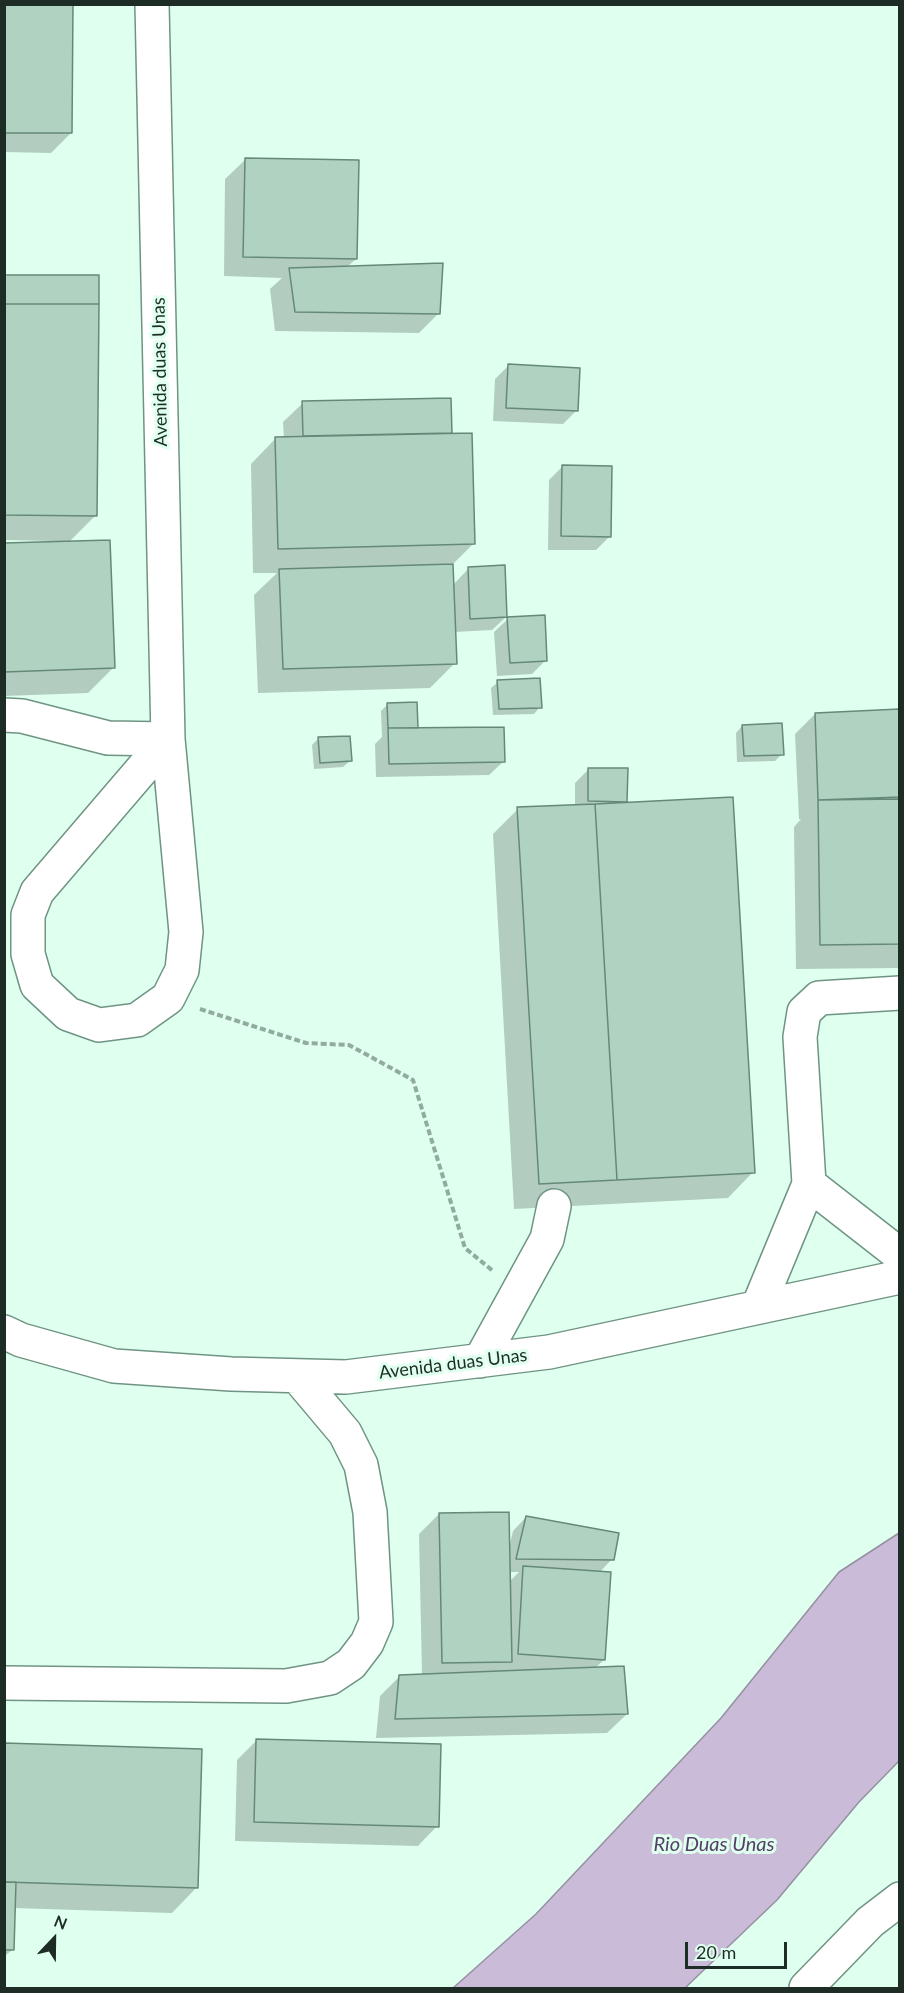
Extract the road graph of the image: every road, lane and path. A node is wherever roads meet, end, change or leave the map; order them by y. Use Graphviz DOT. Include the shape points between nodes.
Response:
graph roads {
  1 [pos="152,4"];
  2 [pos="4,715"];
  3 [pos="168,740"];
  4 [pos="900,993"];
  5 [pos="168,998"];
  6 [pos="809,1184"];
  7 [pos="554,1206"];
  8 [pos="900,1255"];
  9 [pos="900,1277"];
  10 [pos="519,1292"];
  11 [pos="758,1307"];
  12 [pos="4,1332"];
  13 [pos="480,1361"];
  14 [pos="297,1376"];
  15 [pos="4,1683"];
  16 [pos="900,1899"];
  17 [pos="806,1989"];
  1 -- 3 [label="street, Avenida duas Unas"];
  2 -- 3 [label="street" via="108,738"];
  3 -- 5 [label="street, Avenida duas Unas" via="186,932 182,970"];
  3 -- 5 [label="street" via="37,892 28,915 28,954 37,985 69,1014 99,1025 137,1020"];
  4 -- 6 [label="street" via="819,998 804,1012 800,1037"];
  5 -- 10 [label="path" via="306,1043 349,1045 413,1080 465,1248"];
  6 -- 8 [label="street"];
  6 -- 11 [label="street"];
  7 -- 10 [label="street" via="547,1239"];
  9 -- 11 [label="street, Avenida duas Unas"];
  10 -- 13 [label="street"];
  11 -- 13 [label="street, Avenida duas Unas" via="549,1352"];
  12 -- 14 [label="street, Avenida duas Unas" via="114,1366"];
  13 -- 14 [label="street, Avenida duas Unas" via="346,1377"];
  14 -- 15 [label="street" via="345,1433 361,1465 370,1512 376,1622 367,1643 351,1664 330,1677 286,1686"];
  16 -- 17 [label="street" via="870,1922"];
}
